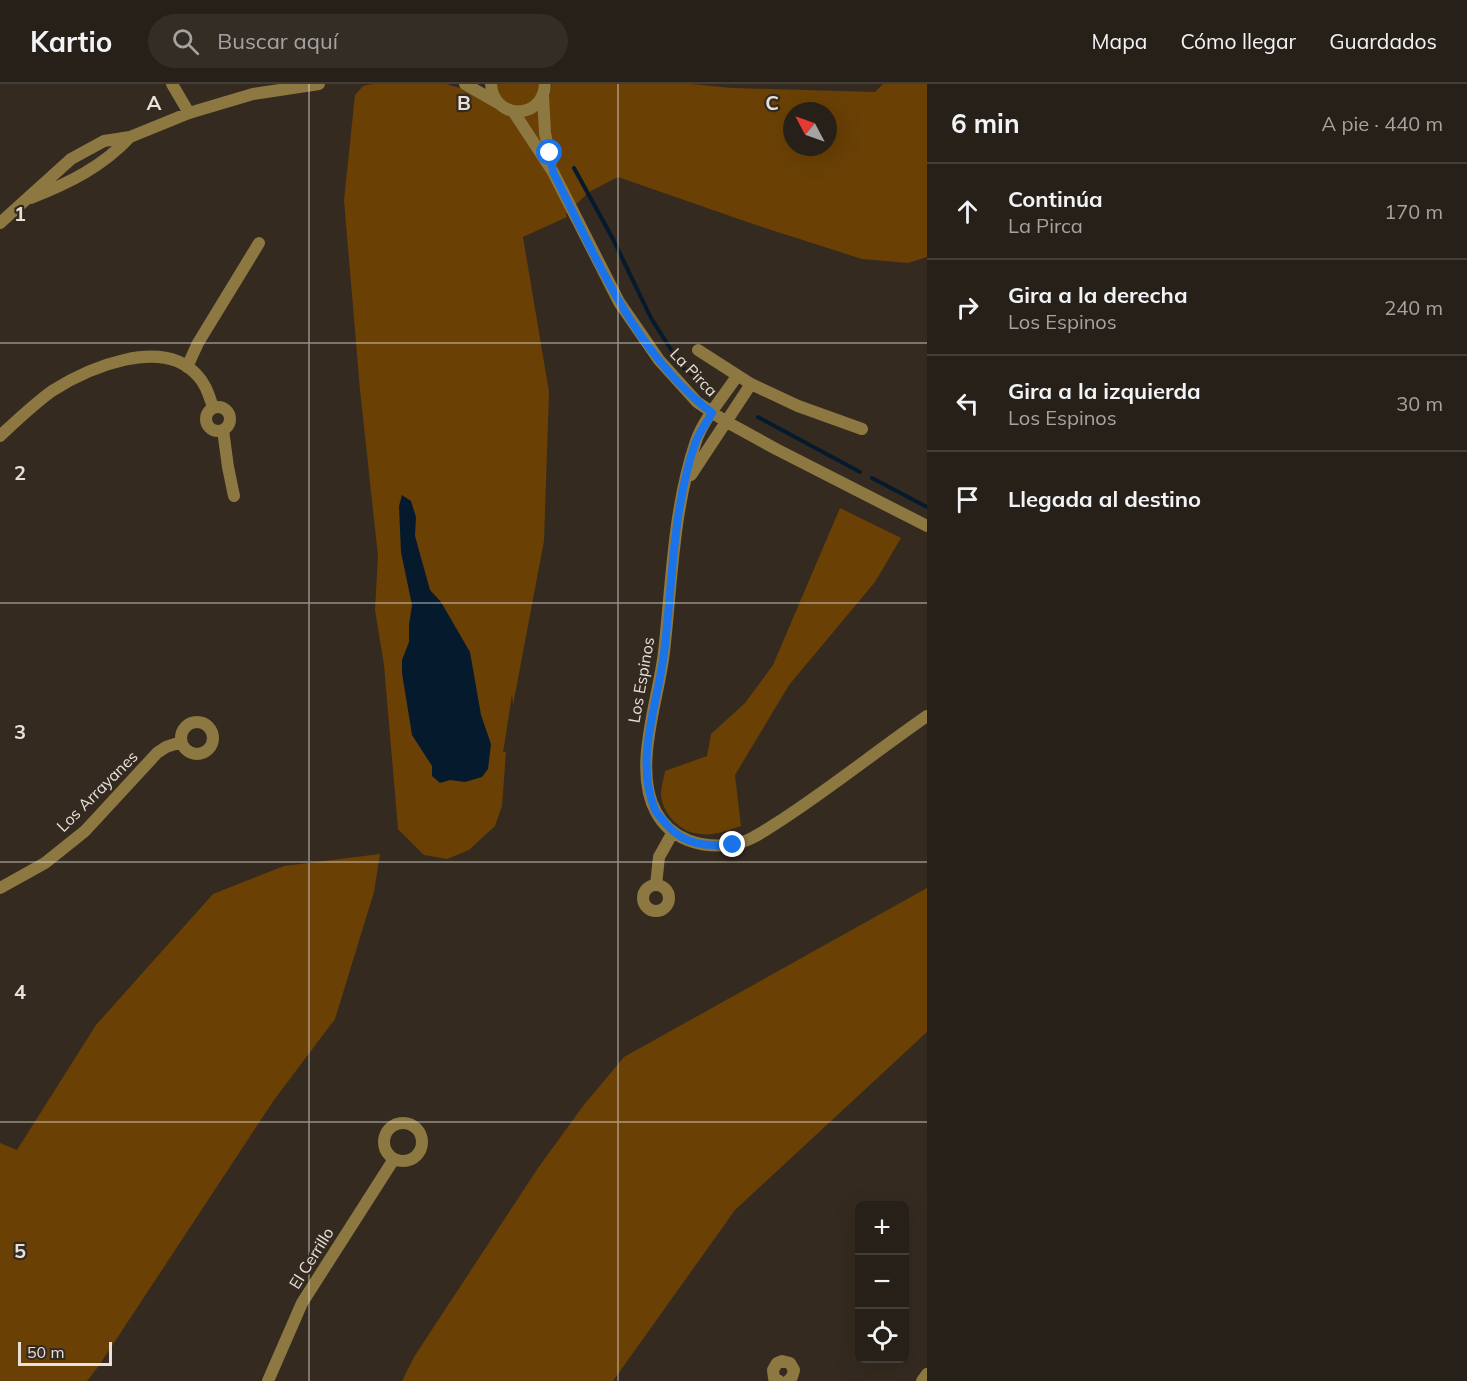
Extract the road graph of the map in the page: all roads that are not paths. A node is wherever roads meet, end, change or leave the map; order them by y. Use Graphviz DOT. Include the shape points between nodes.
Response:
graph roads {
  1 [pos="172,84"];
  2 [pos="319,84"];
  3 [pos="465,84"];
  4 [pos="491,84"];
  5 [pos="545,87"];
  6 [pos="498,103"];
  7 [pos="513,111"];
  8 [pos="189,113"];
  9 [pos="130,137"];
  10 [pos="553,172"];
  11 [pos="27,199"];
  12 [pos="0,223"];
  13 [pos="259,243"];
  14 [pos="698,350"];
  15 [pos="187,367"];
  16 [pos="737,376"];
  17 [pos="751,384"];
  18 [pos="213,407"];
  19 [pos="712,413"];
  20 [pos="726,421"];
  21 [pos="862,429"];
  22 [pos="223,430"];
  23 [pos="0,436"];
  24 [pos="685,483"];
  25 [pos="234,496"];
  26 [pos="927,526"];
  27 [pos="927,716"];
  28 [pos="181,742"];
  29 [pos="673,832"];
  30 [pos="2,885"];
  31 [pos="656,885"];
  32 [pos="394,1159"];
  33 [pos="927,1374"];
  34 [pos="774,1380"];
  35 [pos="268,1381"];
  36 [pos="788,1381"];
  37 [pos="922,1381"];
  1 -- 8 [label="street"];
  2 -- 8 [label="street" via="253,94"];
  3 -- 6 [label="street"];
  4 -- 6 [label="street"];
  5 -- 7 [label="street" via="531,109"];
  5 -- 10 [label="street, La Pirca" via="545,133"];
  6 -- 7 [label="street"];
  7 -- 10 [label="street, La Pirca"];
  8 -- 9 [label="street"];
  9 -- 11 [label="street" via="114,154 67,184"];
  9 -- 11 [label="street" via="104,141 71,159"];
  10 -- 19 [label="street, La Pirca" via="619,302 659,360"];
  11 -- 12 [label="street"];
  13 -- 15 [label="street"];
  14 -- 16 [label="street"];
  15 -- 18 [label="street" via="207,388"];
  15 -- 23 [label="street" via="162,357 140,357 87,372 52,392"];
  16 -- 17 [label="street"];
  16 -- 19 [label="street, Los Espinos"];
  17 -- 20 [label="street, Los Espinos"];
  17 -- 21 [label="street"];
  18 -- 22 [label="street" via="221,407 230,416"];
  18 -- 22 [label="street" via="206,416 207,424 216,431"];
  19 -- 20 [label="street, La Pirca"];
  19 -- 24 [label="street, Los Espinos" via="697,439"];
  20 -- 24 [label="street, Los Espinos"];
  20 -- 26 [label="street, La Pirca"];
  22 -- 25 [label="street"];
  24 -- 29 [label="street, Los Espinos" via="677,516 664,655 649,733 647,785 656,813"];
  27 -- 29 [label="street, Los Espinos" via="758,835 733,845 705,846"];
  28 -- 30 [label="street, Los Arrayanes" via="158,753 85,831 45,863"];
  29 -- 31 [label="street" via="659,857"];
  32 -- 35 [label="street, El Cerrillo" via="302,1303"];
  33 -- 37 [label="street"];
  34 -- 36 [label="street" via="774,1366 786,1361 794,1370"];
}
